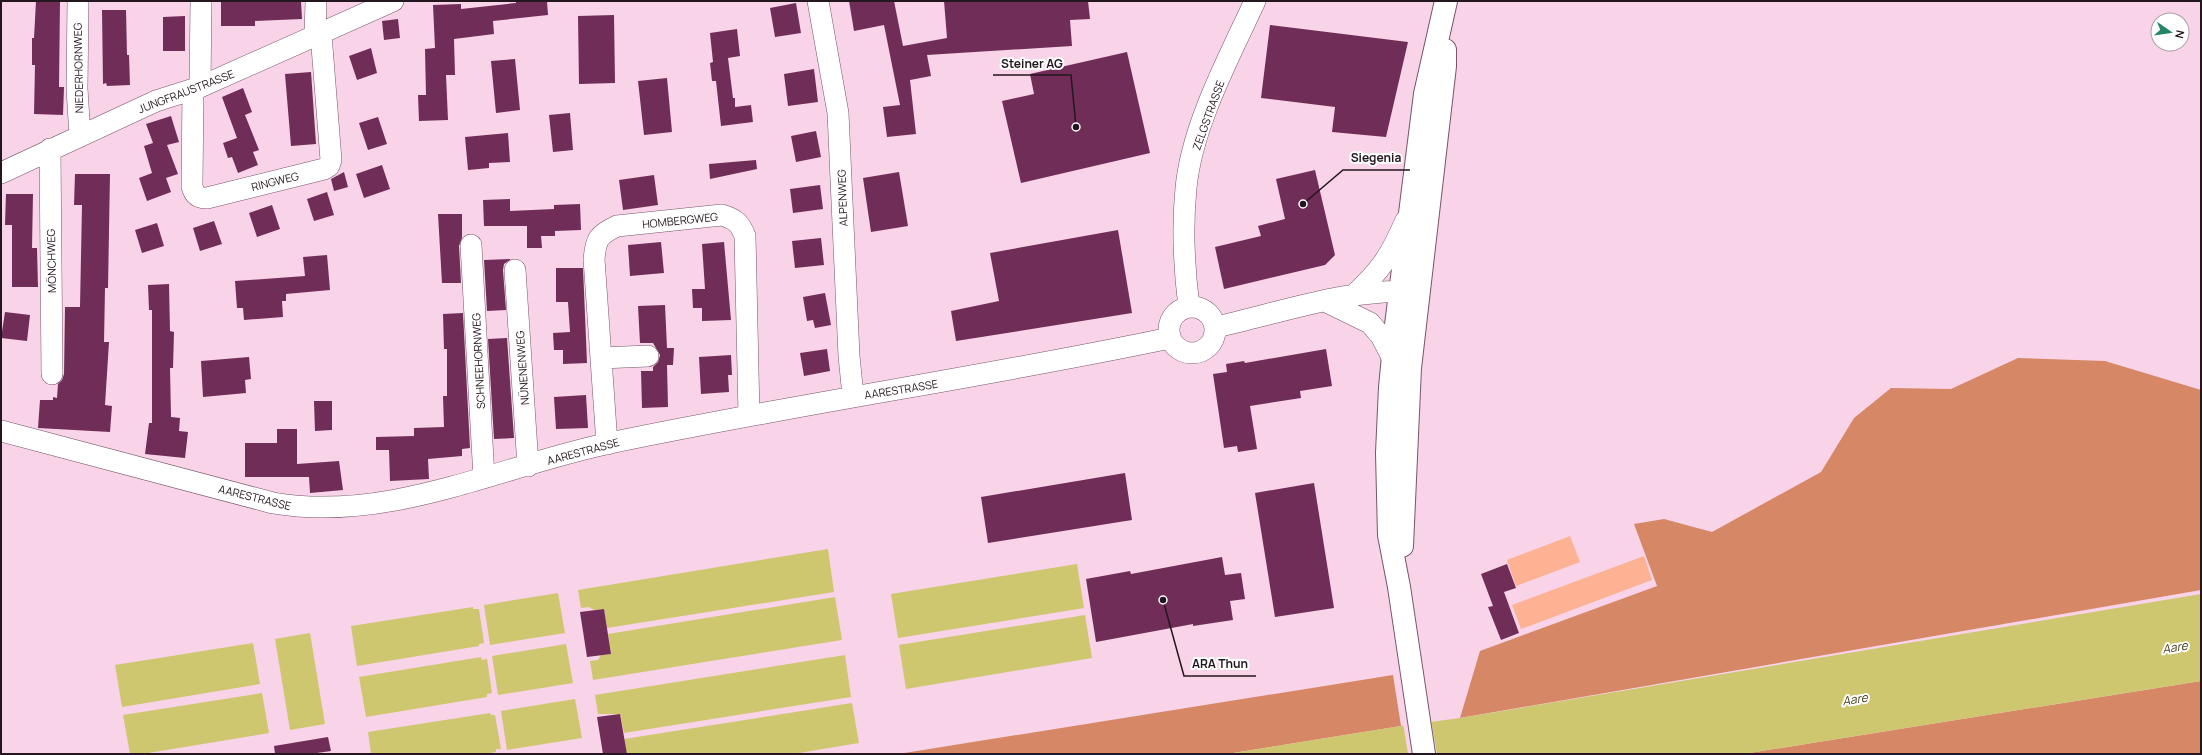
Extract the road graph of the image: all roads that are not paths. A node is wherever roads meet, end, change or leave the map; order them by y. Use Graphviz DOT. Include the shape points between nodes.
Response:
graph roads {
  1 [pos="78,1"];
  2 [pos="201,1"];
  3 [pos="316,1"];
  4 [pos="393,1"];
  5 [pos="818,1"];
  6 [pos="1256,1"];
  7 [pos="1446,4"];
  8 [pos="374,5"];
  9 [pos="318,35"];
  10 [pos="196,89"];
  11 [pos="80,136"];
  12 [pos="50,149"];
  13 [pos="1,173"];
  14 [pos="1409,214"];
  15 [pos="471,245"];
  16 [pos="515,270"];
  17 [pos="1409,291"];
  18 [pos="1352,297"];
  19 [pos="1327,302"];
  20 [pos="1189,307"];
  21 [pos="1216,327"];
  22 [pos="1170,338"];
  23 [pos="648,356"];
  24 [pos="601,358"];
  25 [pos="1393,359"];
  26 [pos="52,374"];
  27 [pos="853,396"];
  28 [pos="749,415"];
  29 [pos="1,431"];
  30 [pos="607,444"];
  31 [pos="528,466"];
  32 [pos="484,478"];
  33 [pos="1399,587"];
  34 [pos="1424,754"];
  1 -- 11 [label="street, NIEDERHORNWEG" via="77,89"];
  2 -- 10 [label="street"];
  3 -- 9 [label="street"];
  4 -- 8 [label="street, JUNGFRAUSTRASSE"];
  5 -- 27 [label="street, ALPENWEG" via="838,112"];
  6 -- 20 [label="street, ZELGSTRASSE" via="1199,131 1186,187 1184,237"];
  7 -- 14 [label="main road" via="1425,94"];
  7 -- 17 [label="main road" via="1445,66"];
  8 -- 9 [label="street, JUNGFRAUSTRASSE"];
  9 -- 10 [label="street, JUNGFRAUSTRASSE"];
  9 -- 10 [label="street, RINGWEG" via="331,160 329,166 324,169 199,198 194,194 192,186"];
  10 -- 11 [label="street, JUNGFRAUSTRASSE" via="156,101"];
  11 -- 12 [label="street, JUNGFRAUSTRASSE"];
  12 -- 13 [label="street, JUNGFRAUSTRASSE"];
  12 -- 26 [label="street, MÖNCHWEG"];
  14 -- 17 [label="main road"];
  14 -- 18 [label="street" via="1388,258"];
  15 -- 32 [label="street, SCHNEEHORNWEG"];
  16 -- 31 [label="street, NÜNENENWEG"];
  17 -- 18 [label="street" via="1385,291"];
  17 -- 25 [label="main road"];
  17 -- 33 [label="main road" via="1407,411"];
  18 -- 19 [label="street"];
  19 -- 21 [label="street"];
  19 -- 25 [label="street" via="1370,323 1381,336"];
  20 -- 21 [label="street" via="1208,313"];
  20 -- 22 [label="street" via="1181,309 1171,321"];
  21 -- 22 [label="street" via="1213,341 1202,352 1186,352 1179,349"];
  22 -- 27 [label="street, AARESTRASSE" via="937,383"];
  23 -- 24 [label="street"];
  24 -- 28 [label="street, HOMBERGWEG" via="594,259 596,244 602,233 617,226 722,215 733,218 741,226 745,236"];
  24 -- 30 [label="street, HOMBERGWEG"];
  25 -- 33 [label="main road" via="1387,446 1387,506 1389,535"];
  27 -- 28 [label="street, AARESTRASSE"];
  28 -- 30 [label="street, AARESTRASSE"];
  29 -- 32 [label="street, AARESTRASSE" via="273,503 298,507 327,507 403,498 438,492"];
  30 -- 31 [label="street, AARESTRASSE"];
  31 -- 32 [label="street, AARESTRASSE"];
  33 -- 34 [label="main road"];
}
